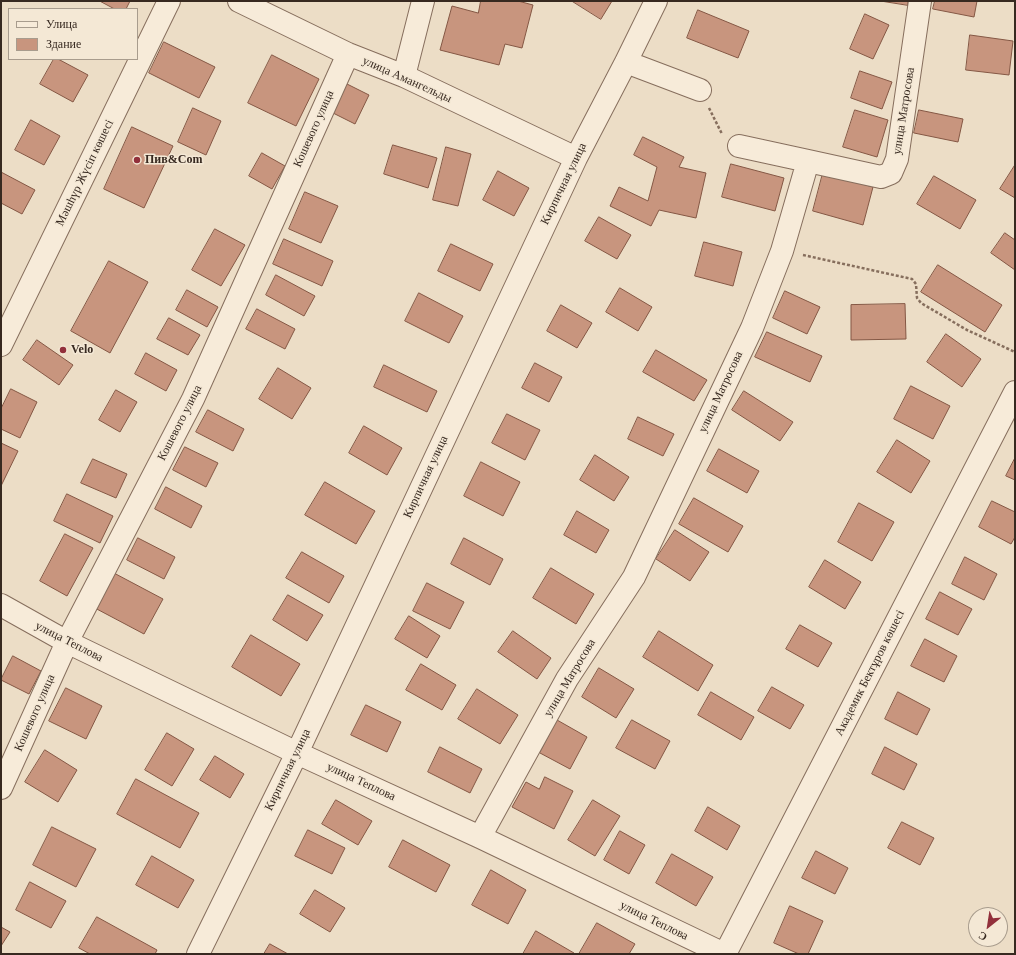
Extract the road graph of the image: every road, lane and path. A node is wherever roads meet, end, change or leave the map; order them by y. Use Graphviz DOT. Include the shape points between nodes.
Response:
graph roads {
  1 [pos="169,1"];
  2 [pos="238,1"];
  3 [pos="423,1"];
  4 [pos="656,1"];
  5 [pos="920,1"];
  6 [pos="348,54"];
  7 [pos="626,62"];
  8 [pos="404,76"];
  9 [pos="700,90"];
  10 [pos="739,146"];
  11 [pos="576,158"];
  12 [pos="808,161"];
  13 [pos="782,250"];
  14 [pos="1,345"];
  15 [pos="1015,352"];
  16 [pos="1015,392"];
  17 [pos="1,605"];
  18 [pos="67,642"];
  19 [pos="298,753"];
  20 [pos="1,788"];
  21 [pos="480,837"];
  22 [pos="198,954"];
  23 [pos="724,954"];
  1 -- 14 [label="street, Мәшһүр Жүсіп көшесі"];
  2 -- 6 [label="street, улица Амангельды"];
  3 -- 8 [label="street"];
  4 -- 7 [label="street, Кирпичная улица"];
  5 -- 12 [label="street, улица Матросова" via="897,159 891,173 881,177"];
  6 -- 8 [label="street, улица Амангельды"];
  6 -- 18 [label="street, Кошевого улица" via="193,399"];
  7 -- 9 [label="street"];
  7 -- 11 [label="street, Кирпичная улица"];
  8 -- 11 [label="street, улица Амангельды"];
  9 -- 10 [label="path" via="722,134"];
  10 -- 12 [label="street"];
  11 -- 19 [label="street, Кирпичная улица"];
  12 -- 13 [label="street, улица Матросова"];
  13 -- 15 [label="path" via="912,279 916,284 920,303 967,330"];
  13 -- 21 [label="street, улица Матросова" via="752,328 634,577 567,679"];
  16 -- 23 [label="street, Академик Бектұров көшесі"];
  17 -- 18 [label="street, улица Теплова"];
  18 -- 19 [label="street, улица Теплова"];
  18 -- 20 [label="street, Кошевого улица"];
  19 -- 21 [label="street, улица Теплова"];
  19 -- 22 [label="street, Кирпичная улица"];
  21 -- 23 [label="street, улица Теплова"];
}
